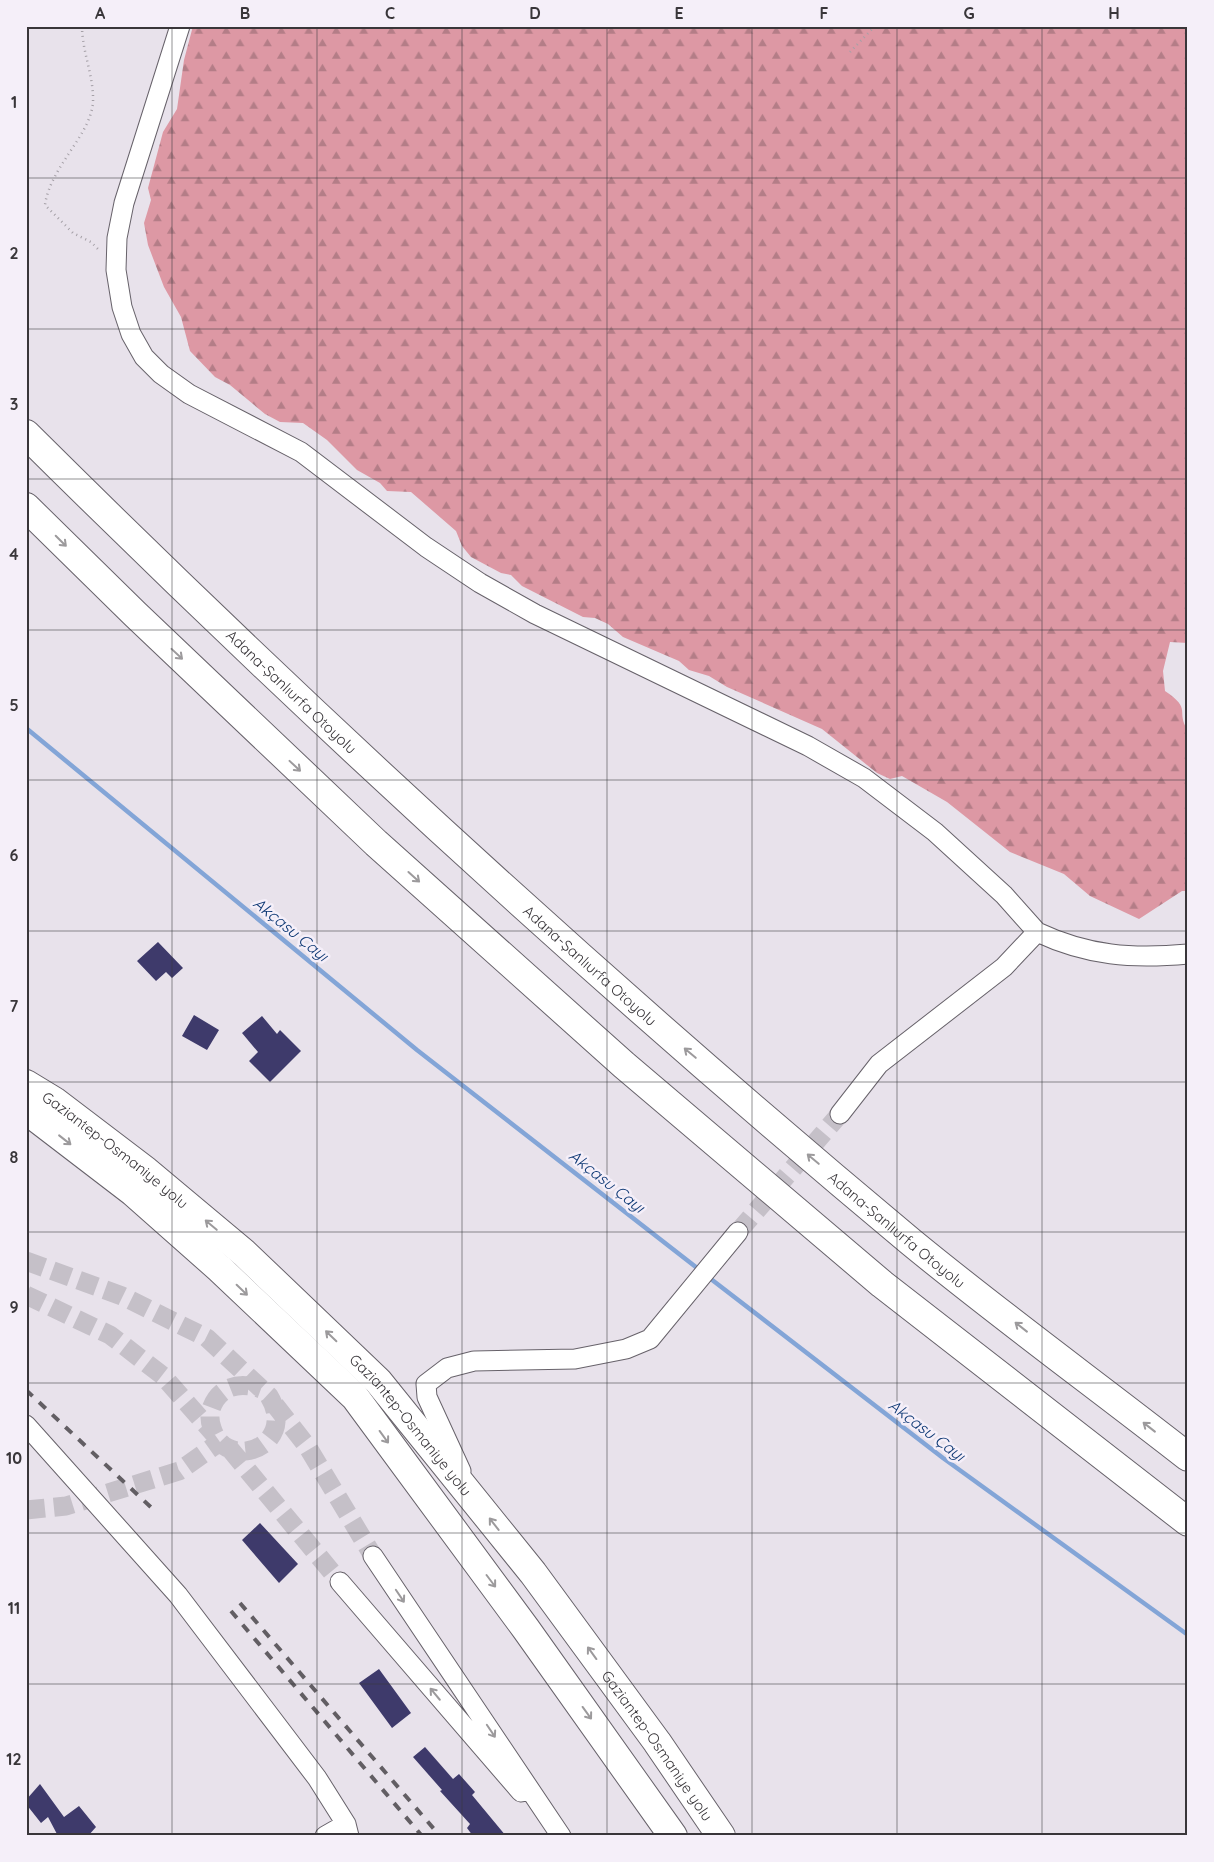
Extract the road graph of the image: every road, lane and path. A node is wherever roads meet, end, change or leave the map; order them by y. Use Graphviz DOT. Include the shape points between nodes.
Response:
graph roads {
  1 [pos="82,26"];
  2 [pos="180,26"];
  3 [pos="875,26"];
  4 [pos="850,52"];
  5 [pos="116,270"];
  6 [pos="26,434"];
  7 [pos="26,507"];
  8 [pos="1037,932"];
  9 [pos="1188,954"];
  10 [pos="26,1084"];
  11 [pos="26,1110"];
  12 [pos="840,1114"];
  13 [pos="738,1232"];
  14 [pos="26,1425"];
  15 [pos="1188,1457"];
  16 [pos="472,1495"];
  17 [pos="1188,1522"];
  18 [pos="373,1556"];
  19 [pos="340,1582"];
  20 [pos="348,1830"];
  21 [pos="326,1836"];
  22 [pos="560,1836"];
  23 [pos="673,1836"];
  24 [pos="721,1836"];
  1 -- 5 [label="path" via="93,102 86,127 66,154 46,193 44,205 72,233 91,242"];
  2 -- 5 [label="street" via="124,203 117,238"];
  3 -- 4 [label="path"];
  5 -- 8 [label="street" via="122,307 131,334 144,357 182,389 301,452 426,547 535,614 808,746 864,778 935,832 1004,895"];
  15 -- 6 [label="highway, Adana-Şanlıurfa Otoyolu, one-way" via="914,1244 658,1026 411,805"];
  7 -- 17 [label="highway, one-way" via="376,843 624,1065 882,1284"];
  8 -- 9 [label="street" via="1064,945 1116,956 1149,958"];
  8 -- 12 [label="street" via="1004,968 879,1064"];
  16 -- 10 [label="highway, Gaziantep-Osmaniye yolu, one-way" via="378,1381 244,1252 146,1171 54,1101"];
  11 -- 23 [label="highway, Gaziantep-Osmaniye yolu, one-way" via="140,1199 220,1269 355,1398 526,1629"];
  13 -- 16 [label="street" via="650,1339 626,1349 575,1358 474,1361 447,1368 426,1384 427,1397"];
  14 -- 20 [label="street" via="178,1595 317,1778"];
  24 -- 16 [label="highway, Gaziantep-Osmaniye yolu, one-way" via="657,1742"];
  18 -- 22 [label="street, one-way"];
  22 -- 19 [label="street, one-way" via="489,1758"];
  20 -- 21 [label="street"];
}
